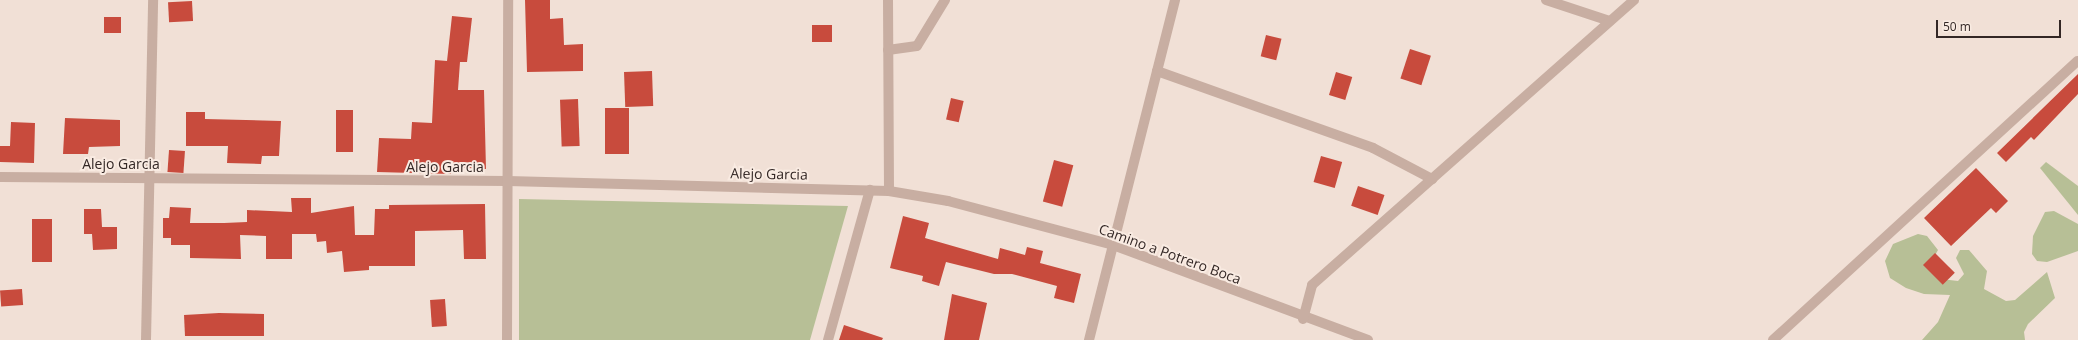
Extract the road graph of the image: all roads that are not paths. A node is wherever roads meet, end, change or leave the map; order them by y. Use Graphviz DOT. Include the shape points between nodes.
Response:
graph roads {
  1 [pos="153,0"];
  2 [pos="508,0"];
  3 [pos="888,0"];
  4 [pos="944,0"];
  5 [pos="1175,0"];
  6 [pos="1546,0"];
  7 [pos="1634,0"];
  8 [pos="1610,21"];
  9 [pos="888,50"];
  10 [pos="2078,61"];
  11 [pos="1157,71"];
  12 [pos="0,177"];
  13 [pos="150,178"];
  14 [pos="1432,179"];
  15 [pos="507,181"];
  16 [pos="870,190"];
  17 [pos="889,191"];
  18 [pos="1113,245"];
  19 [pos="1303,319"];
  20 [pos="1350,337"];
  21 [pos="146,340"];
  22 [pos="507,340"];
  23 [pos="828,340"];
  24 [pos="1089,340"];
  25 [pos="1368,340"];
  26 [pos="1772,340"];
  1 -- 13 [label="street"];
  2 -- 15 [label="street"];
  3 -- 9 [label="street"];
  4 -- 9 [label="street" via="917,46"];
  5 -- 11 [label="street"];
  6 -- 8 [label="street"];
  7 -- 8 [label="street"];
  8 -- 14 [label="street"];
  9 -- 17 [label="street"];
  10 -- 26 [label="street"];
  11 -- 14 [label="street" via="1373,148"];
  11 -- 18 [label="street"];
  12 -- 13 [label="street, Alejo Garcia"];
  13 -- 15 [label="street, Alejo Garcia"];
  13 -- 21 [label="street"];
  14 -- 19 [label="street" via="1312,285"];
  15 -- 16 [label="street, Alejo Garcia"];
  15 -- 22 [label="street"];
  16 -- 17 [label="street, Alejo Garcia"];
  16 -- 23 [label="street"];
  17 -- 18 [label="street, Camino a Potrero Boca" via="948,201"];
  18 -- 19 [label="street, Camino a Potrero Boca"];
  18 -- 24 [label="street"];
  19 -- 20 [label="street, Camino a Potrero Boca"];
  20 -- 25 [label="street, Camino a Potrero Boca"];
}
